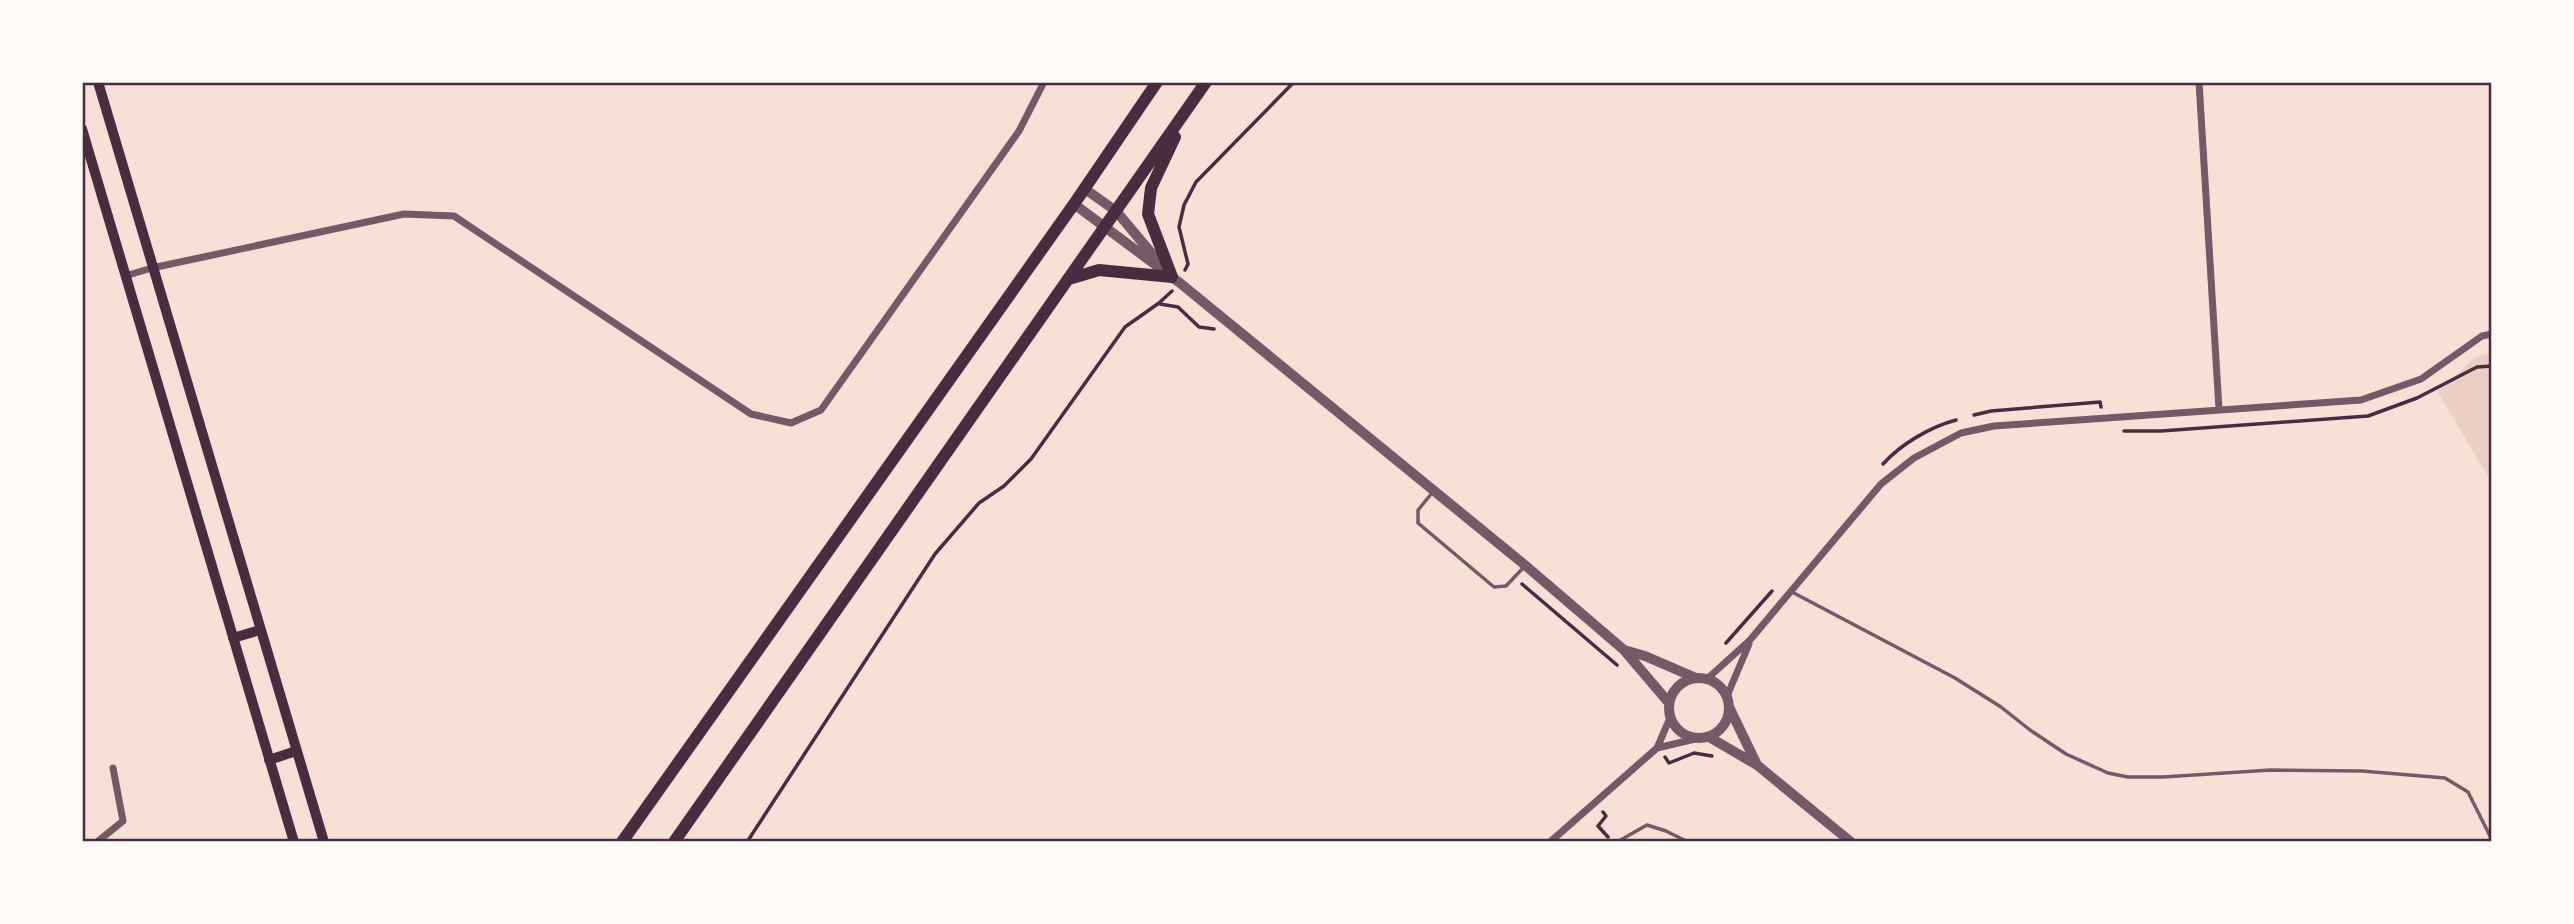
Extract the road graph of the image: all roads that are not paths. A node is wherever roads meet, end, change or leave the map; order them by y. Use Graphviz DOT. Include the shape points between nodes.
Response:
graph roads {
  1 [pos="97,82"];
  2 [pos="1044,82"];
  3 [pos="1157,82"];
  4 [pos="1206,82"];
  5 [pos="2199,82"];
  6 [pos="1189,107"];
  7 [pos="82,129"];
  8 [pos="1084,189"];
  9 [pos="1074,204"];
  10 [pos="1116,211"];
  11 [pos="1105,226"];
  12 [pos="152,268"];
  13 [pos="124,276"];
  14 [pos="1069,279"];
  15 [pos="1176,280"];
  16 [pos="2492,334"];
  17 [pos="2219,409"];
  18 [pos="1433,491"];
  19 [pos="1526,566"];
  20 [pos="1792,592"];
  21 [pos="260,630"];
  22 [pos="233,638"];
  23 [pos="1750,640"];
  24 [pos="1623,650"];
  25 [pos="1702,678"];
  26 [pos="1727,696"];
  27 [pos="1669,703"];
  28 [pos="1729,707"];
  29 [pos="1670,718"];
  30 [pos="1709,737"];
  31 [pos="1695,739"];
  32 [pos="1657,748"];
  33 [pos="296,751"];
  34 [pos="269,760"];
  35 [pos="1757,765"];
  36 [pos="113,768"];
  37 [pos="2492,840"];
  38 [pos="97,842"];
  39 [pos="294,842"];
  40 [pos="324,842"];
  41 [pos="622,842"];
  42 [pos="674,842"];
  43 [pos="1550,842"];
  44 [pos="1617,842"];
  45 [pos="1688,842"];
  46 [pos="1851,842"];
  1 -- 12 [label="main road"];
  2 -- 12 [label="street" via="1018,131 821,410 790,423 751,414 454,216 404,214"];
  3 -- 8 [label="highway"];
  4 -- 6 [label="highway"];
  5 -- 17 [label="street"];
  6 -- 10 [label="highway"];
  6 -- 15 [label="highway" via="1152,188 1148,214"];
  7 -- 13 [label="main road"];
  8 -- 9 [label="highway"];
  8 -- 10 [label="street"];
  9 -- 11 [label="street"];
  9 -- 41 [label="highway"];
  10 -- 11 [label="highway"];
  10 -- 15 [label="street"];
  11 -- 14 [label="highway"];
  11 -- 15 [label="street"];
  12 -- 13 [label="street"];
  12 -- 21 [label="main road"];
  13 -- 22 [label="main road"];
  14 -- 15 [label="highway" via="1099,270"];
  14 -- 42 [label="highway"];
  15 -- 18 [label="street"];
  16 -- 17 [label="street" via="2482,336 2421,379 2361,400"];
  17 -- 20 [label="street" via="1994,426 1961,433 1914,458 1881,484"];
  18 -- 19 [label="street"];
  18 -- 19 [label="lane" via="1418,510 1418,523 1494,587 1506,586"];
  19 -- 24 [label="street"];
  20 -- 23 [label="street"];
  20 -- 37 [label="lane" via="1955,678 2066,754 2108,773 2164,777 2272,770 2362,771 2445,778 2468,792"];
  21 -- 22 [label="main road"];
  21 -- 33 [label="main road"];
  22 -- 34 [label="main road"];
  23 -- 25 [label="street"];
  23 -- 26 [label="street"];
  24 -- 25 [label="street"];
  24 -- 27 [label="street"];
  25 -- 26 [label="street" via="1715,682"];
  25 -- 27 [label="street" via="1678,686"];
  26 -- 28 [label="street"];
  27 -- 29 [label="street"];
  28 -- 30 [label="street" via="1724,725"];
  28 -- 35 [label="street"];
  29 -- 31 [label="street" via="1680,732"];
  29 -- 32 [label="street"];
  30 -- 31 [label="street"];
  30 -- 35 [label="street"];
  31 -- 32 [label="street"];
  32 -- 43 [label="street"];
  33 -- 34 [label="main road"];
  33 -- 40 [label="main road"];
  34 -- 39 [label="main road"];
  35 -- 46 [label="street"];
  36 -- 38 [label="street" via="123,821"];
  44 -- 45 [label="lane" via="1647,825"];
}
